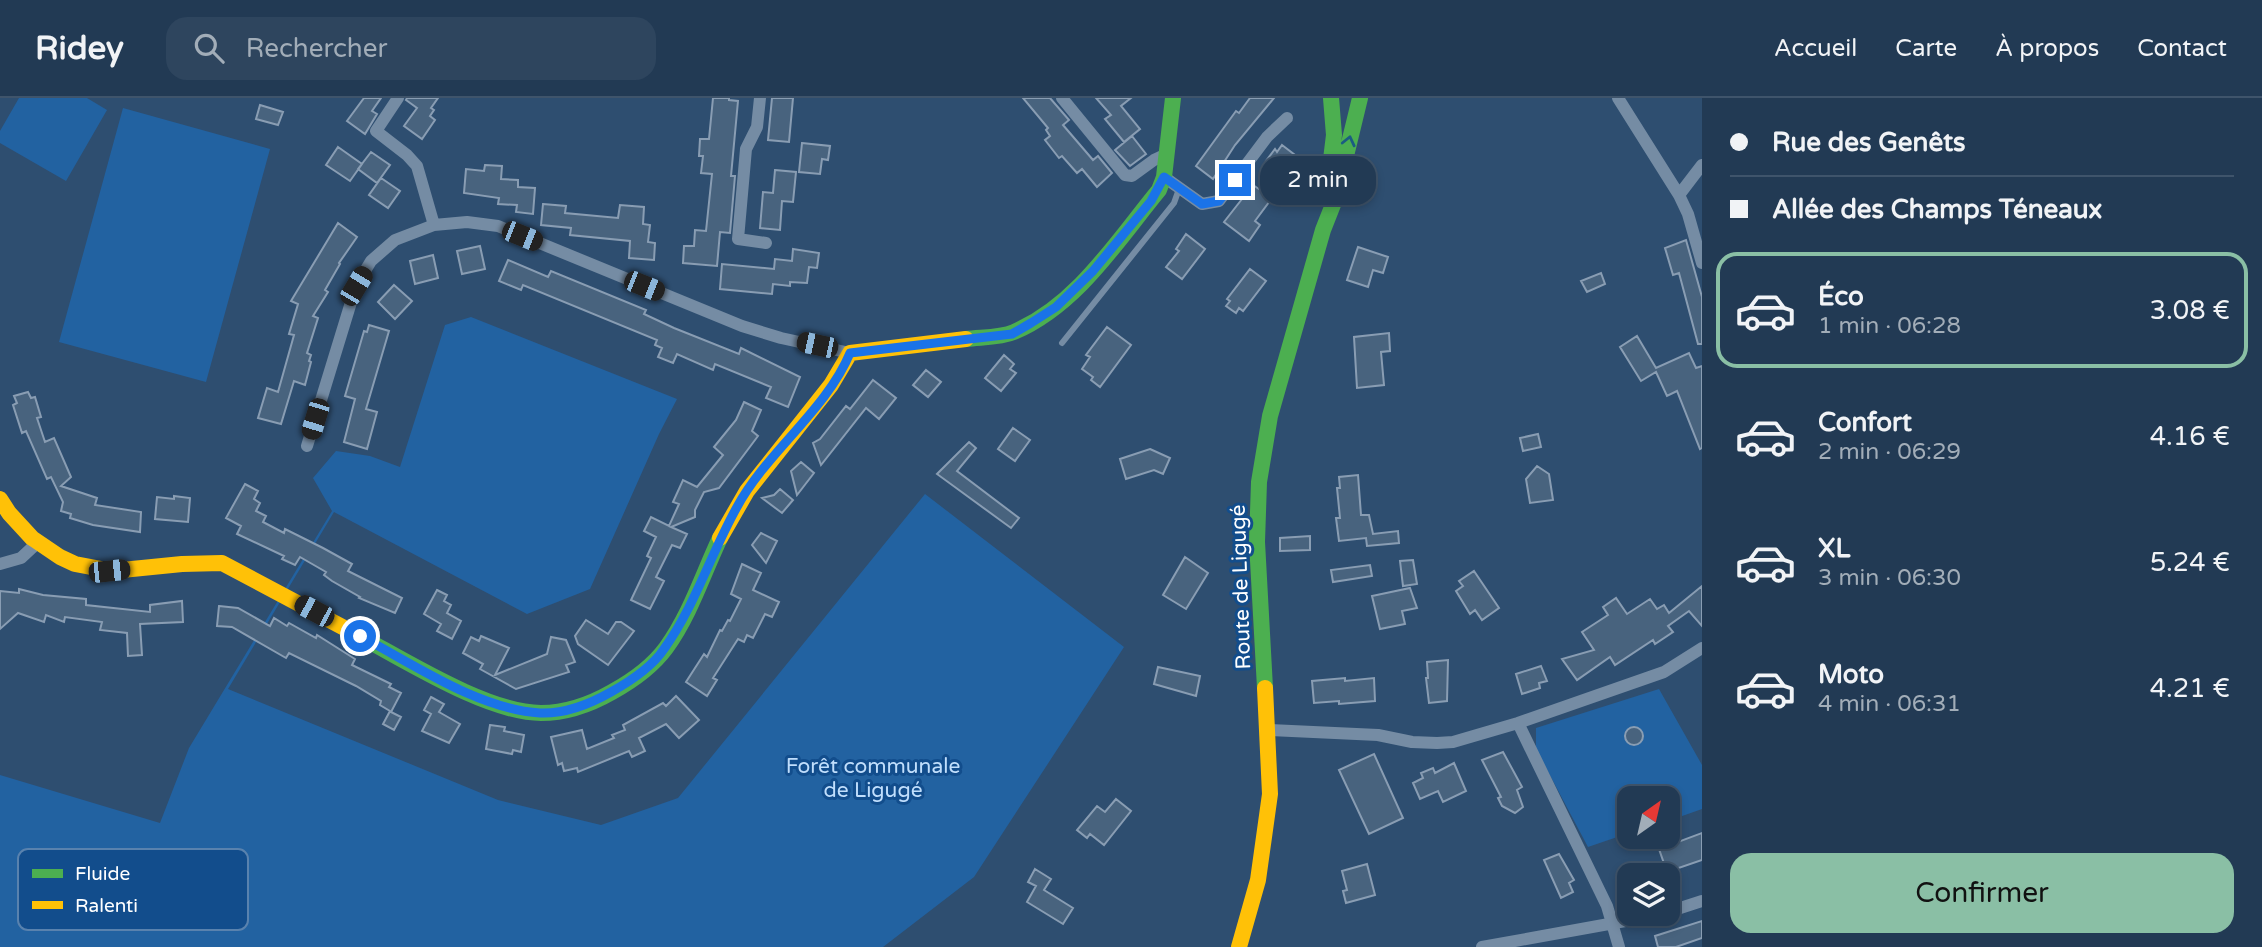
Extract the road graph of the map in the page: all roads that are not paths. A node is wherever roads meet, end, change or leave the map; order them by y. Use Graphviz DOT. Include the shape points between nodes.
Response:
graph roads {
  1 [pos="398,98"];
  2 [pos="760,98"];
  3 [pos="1062,98"];
  4 [pos="1173,98"];
  5 [pos="1331,98"];
  6 [pos="1360,98"];
  7 [pos="1618,98"];
  8 [pos="1287,118"];
  9 [pos="1167,154"];
  10 [pos="1702,165"];
  11 [pos="1164,177"];
  12 [pos="1179,187"];
  13 [pos="1679,195"];
  14 [pos="435,225"];
  15 [pos="1323,230"];
  16 [pos="766,243"];
  17 [pos="1702,263"];
  18 [pos="1062,343"];
  19 [pos="850,353"];
  20 [pos="307,446"];
  21 [pos="0,499"];
  22 [pos="36,544"];
  23 [pos="0,564"];
  24 [pos="1702,648"];
  25 [pos="1518,723"];
  26 [pos="1268,730"];
  27 [pos="1702,901"];
  28 [pos="1680,908"];
  29 [pos="1617,922"];
  30 [pos="1612,923"];
  31 [pos="1239,947"];
  32 [pos="1482,947"];
  33 [pos="1619,947"];
  1 -- 14 [label="street" via="376,131 417,166"];
  2 -- 16 [label="street" via="757,127 746,149 738,239"];
  3 -- 9 [label="street" via="1125,175 1132,176"];
  4 -- 9 [label="street"];
  5 -- 15 [label="street, Route de Ligugé" via="1334,135"];
  15 -- 6 [label="street, Route de Ligugé, one-way" via="1336,197"];
  7 -- 13 [label="street"];
  8 -- 12 [label="street" via="1219,201 1202,204"];
  9 -- 11 [label="street"];
  10 -- 13 [label="street"];
  11 -- 12 [label="street"];
  11 -- 19 [label="street" via="1151,201 1093,271 1056,307 1012,334"];
  12 -- 18 [label="lane" via="1174,203"];
  13 -- 17 [label="street"];
  14 -- 19 [label="street" via="467,222 498,226 742,326"];
  14 -- 20 [label="street" via="395,240 371,261 356,286"];
  15 -- 26 [label="street, Route de Ligugé" via="1270,416 1259,482 1257,542"];
  19 -- 22 [label="street" via="830,387 738,505 663,651 627,683 571,709 542,713 476,697 222,563 109,571 78,565"];
  21 -- 22 [label="street"];
  22 -- 23 [label="street" via="21,558"];
  24 -- 25 [label="street" via="1664,672"];
  25 -- 26 [label="street" via="1437,743 1377,734"];
  25 -- 30 [label="street"];
  26 -- 31 [label="street, Route de Ligugé" via="1270,794 1264,848"];
  27 -- 28 [label="street"];
  29 -- 30 [label="street"];
  30 -- 32 [label="street"];
  30 -- 33 [label="street"];
}
